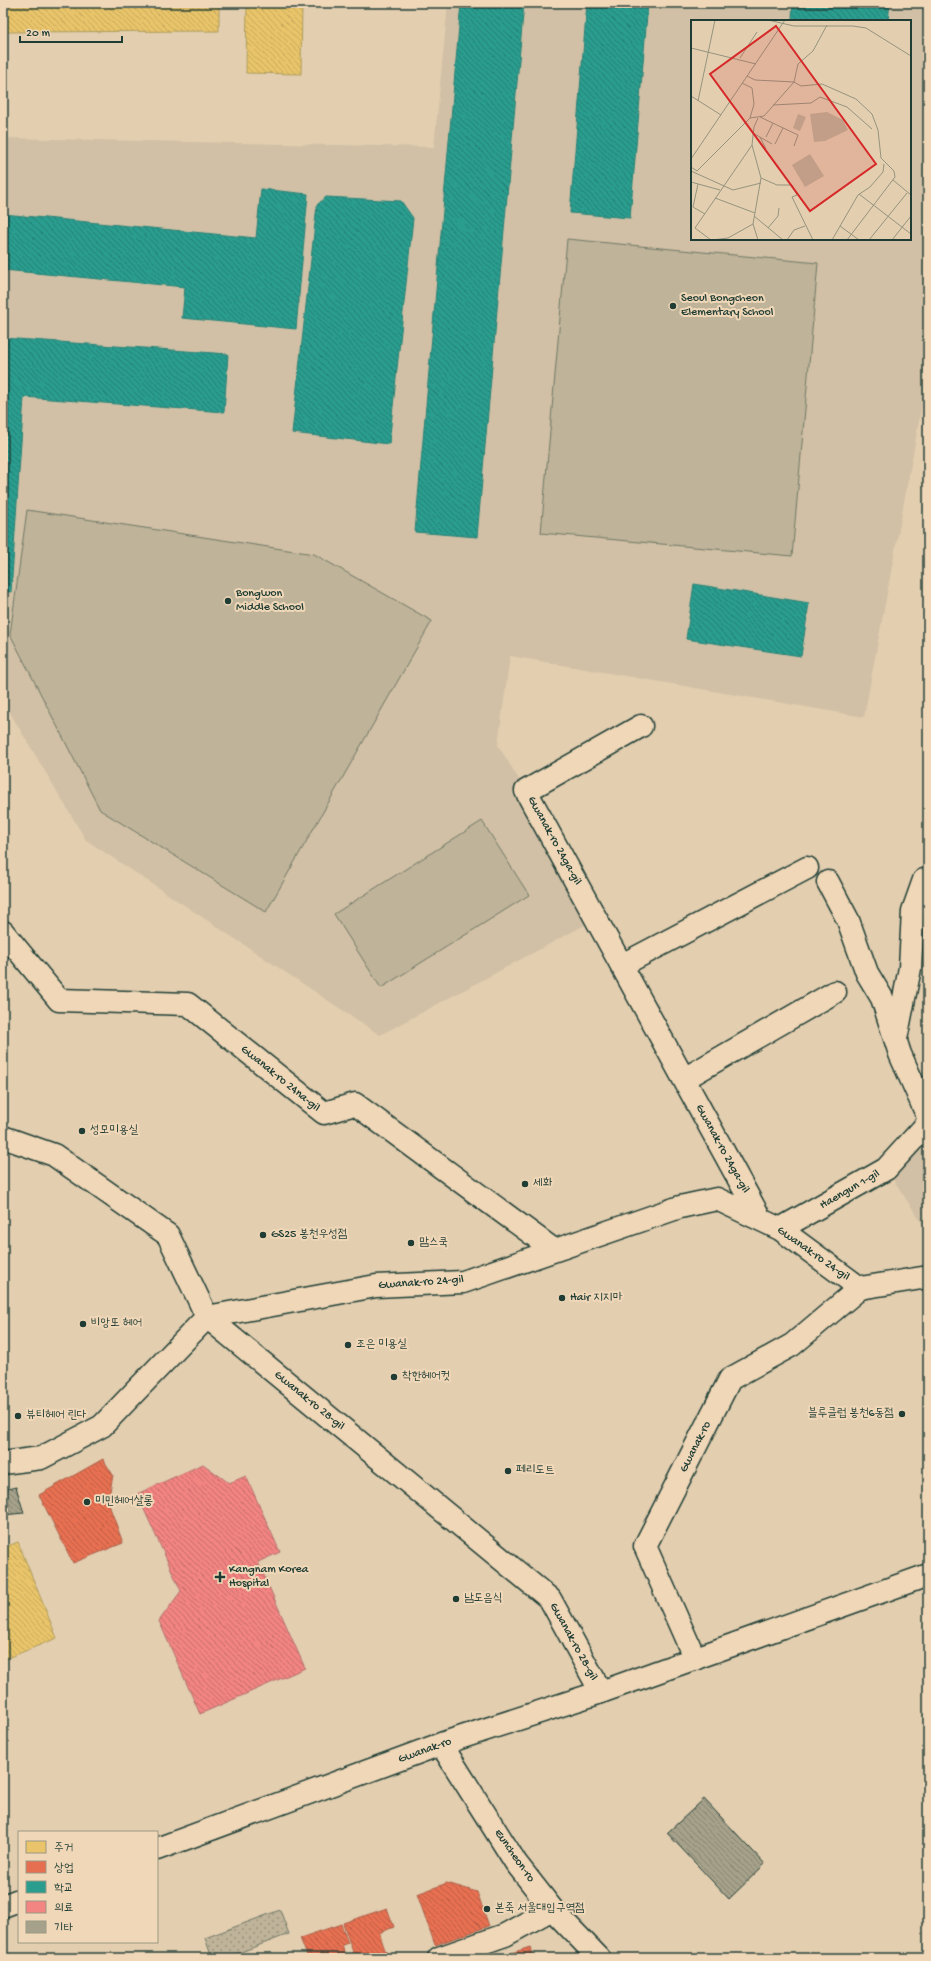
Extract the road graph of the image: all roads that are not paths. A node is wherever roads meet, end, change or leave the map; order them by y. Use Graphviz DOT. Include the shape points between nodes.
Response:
graph roads {
  1 [pos="641,726"];
  2 [pos="807,868"];
  3 [pos="924,880"];
  4 [pos="828,882"];
  5 [pos="3,932"];
  6 [pos="622,965"];
  7 [pos="835,992"];
  8 [pos="895,1040"];
  9 [pos="684,1079"];
  10 [pos="928,1117"];
  11 [pos="928,1123"];
  12 [pos="3,1136"];
  13 [pos="761,1220"];
  14 [pos="780,1229"];
  15 [pos="554,1250"];
  16 [pos="928,1277"];
  17 [pos="860,1288"];
  18 [pos="207,1317"];
  19 [pos="3,1463"];
  20 [pos="928,1575"];
  21 [pos="695,1659"];
  22 [pos="601,1692"];
  23 [pos="441,1744"];
  24 [pos="158,1849"];
  25 [pos="18,1900"];
  26 [pos="3,1906"];
  27 [pos="552,1909"];
  28 [pos="439,1958"];
  29 [pos="599,1958"];
  1 -- 6 [label="main road, Gwanak-ro 24ga-gil" via="526,791"];
  2 -- 6 [label="main road"];
  3 -- 8 [label="main road" via="913,911 910,968"];
  4 -- 8 [label="main road" via="848,920 867,973 882,998"];
  5 -- 15 [label="main road, Gwanak-ro 24na-gil" via="59,1000 188,1004 324,1113 355,1104"];
  6 -- 9 [label="main road, Gwanak-ro 24ga-gil"];
  7 -- 9 [label="main road"];
  8 -- 10 [label="main road"];
  9 -- 13 [label="main road, Gwanak-ro 24ga-gil"];
  11 -- 14 [label="main road, Haengun 1-gil" via="886,1170"];
  12 -- 18 [label="main road, Gwanak-ro 28-gil" via="54,1155 168,1235"];
  13 -- 14 [label="main road, Gwanak-ro 24-gil"];
  13 -- 15 [label="main road, Gwanak-ro 24-gil" via="717,1199 680,1207"];
  14 -- 17 [label="main road, Gwanak-ro 24-gil"];
  15 -- 18 [label="main road, Gwanak-ro 24-gil" via="463,1282 376,1286"];
  16 -- 17 [label="main road, Gwanak-ro 24-gil"];
  17 -- 21 [label="main road, Gwanak-ro" via="792,1345 730,1379 645,1546"];
  18 -- 19 [label="main road" via="102,1426 41,1458"];
  18 -- 22 [label="main road, Gwanak-ro 28-gil" via="550,1599"];
  20 -- 21 [label="main road, Gwanak-ro"];
  21 -- 22 [label="main road, Gwanak-ro"];
  22 -- 23 [label="main road, Gwanak-ro"];
  23 -- 24 [label="main road, Gwanak-ro"];
  23 -- 27 [label="main road, Euncheon-ro" via="516,1863"];
  25 -- 26 [label="main road"];
  27 -- 28 [label="main road" via="505,1936"];
  27 -- 29 [label="main road, Euncheon-ro"];
}
